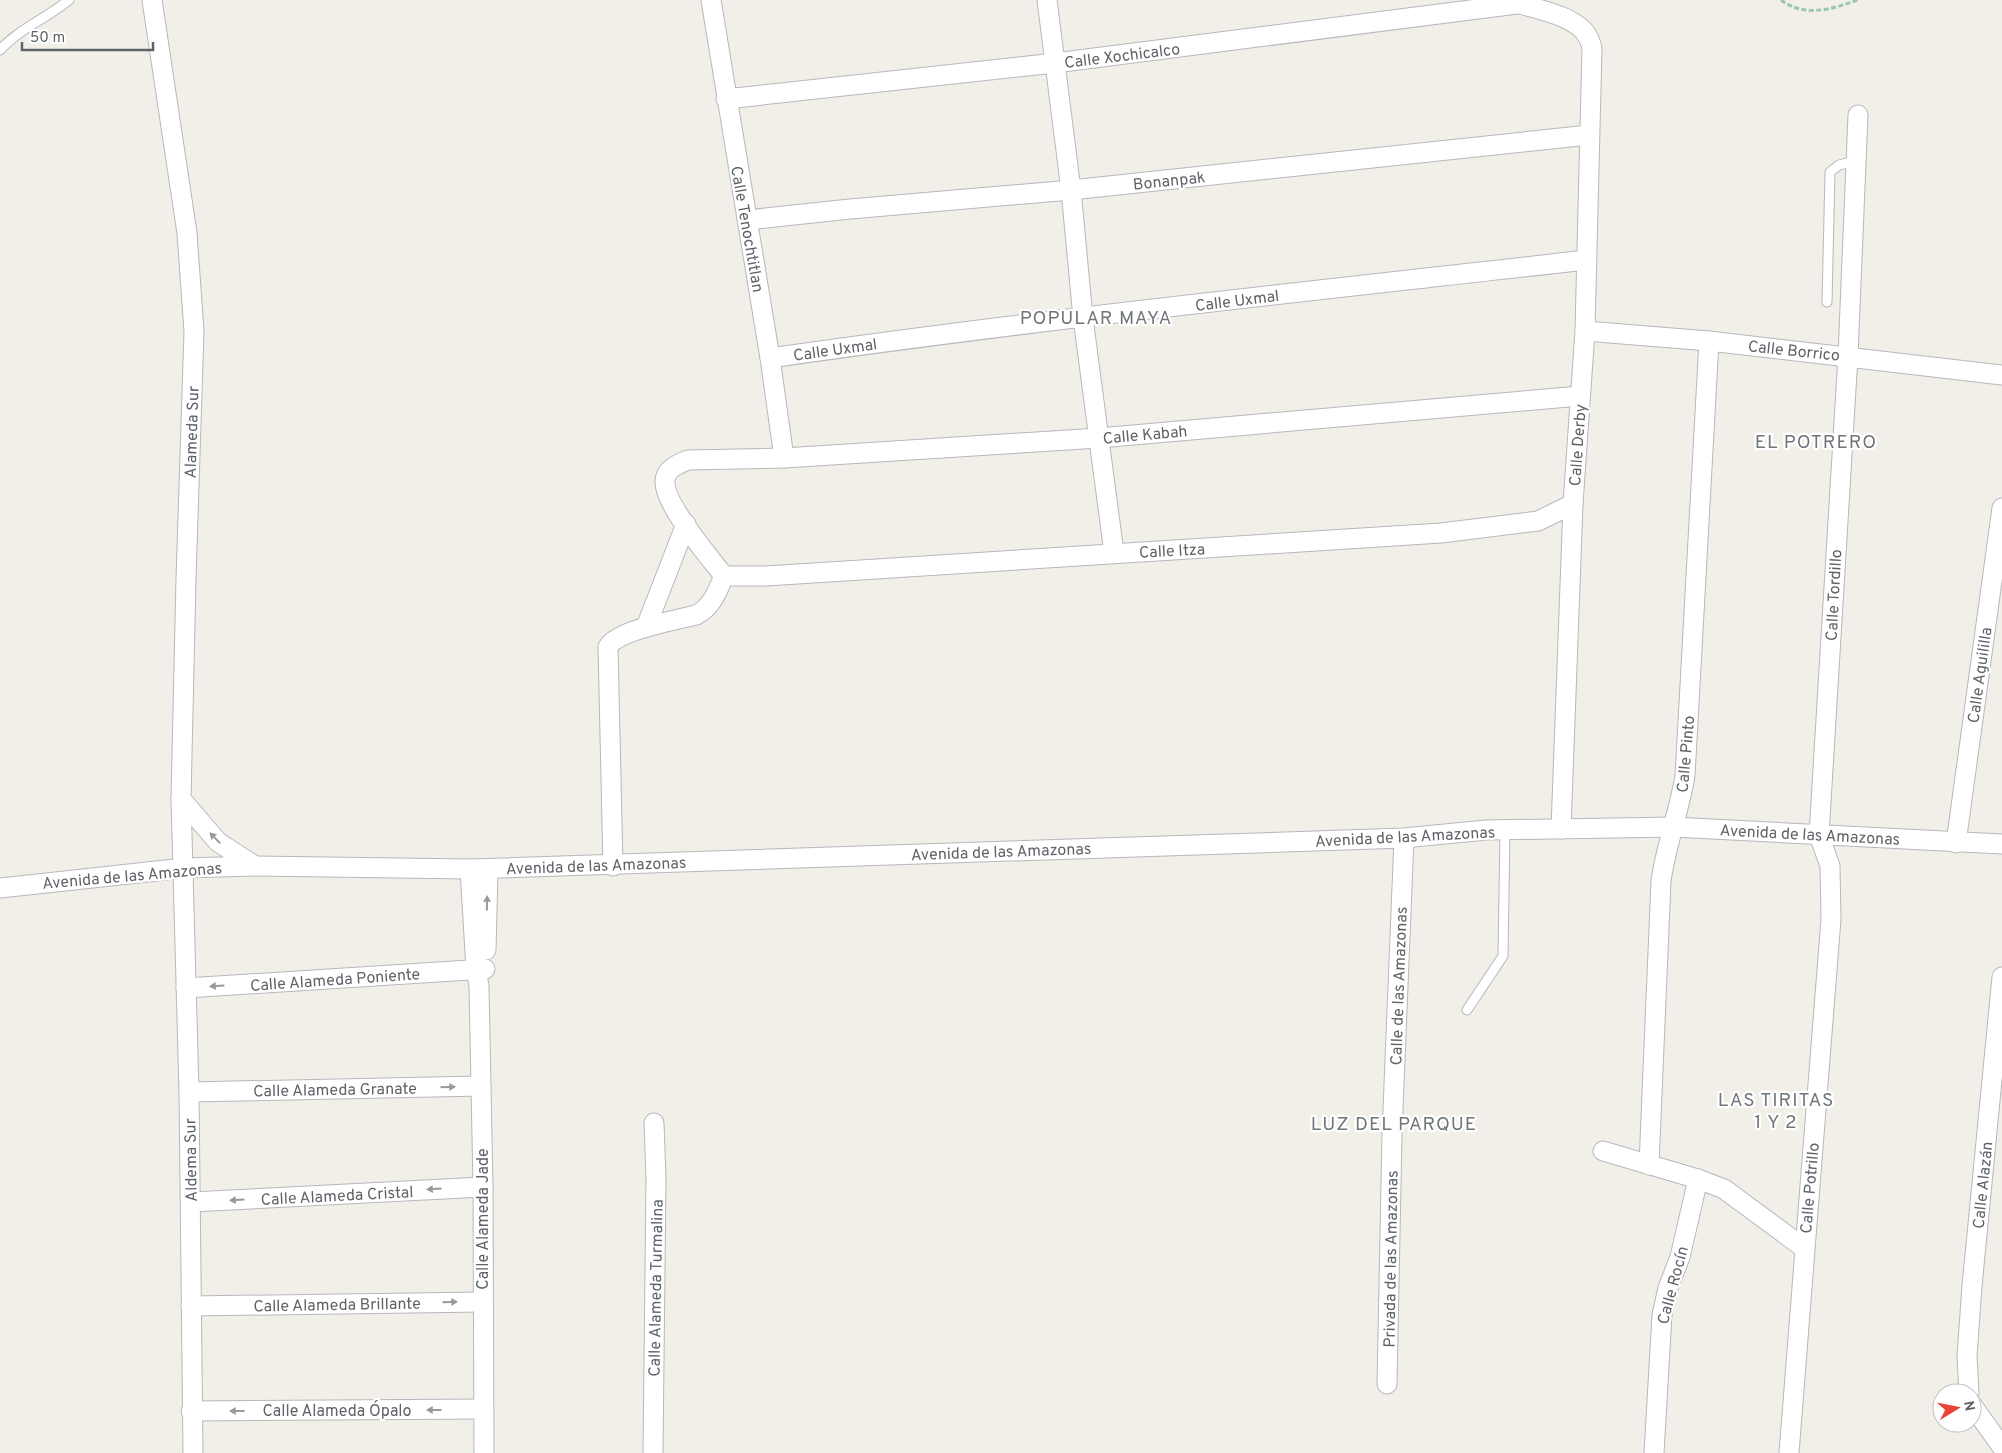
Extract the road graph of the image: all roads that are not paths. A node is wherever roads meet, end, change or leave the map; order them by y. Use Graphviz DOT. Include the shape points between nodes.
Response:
graph roads {
  1 [pos="69,0"];
  2 [pos="152,0"];
  3 [pos="711,0"];
  4 [pos="1047,0"];
  5 [pos="1511,2"];
  6 [pos="0,50"];
  7 [pos="1055,63"];
  8 [pos="726,99"];
  9 [pos="1858,115"];
  10 [pos="1589,135"];
  11 [pos="1857,161"];
  12 [pos="1071,190"];
  13 [pos="747,220"];
  14 [pos="1586,260"];
  15 [pos="1827,302"];
  16 [pos="1083,318"];
  17 [pos="1585,331"];
  18 [pos="1709,341"];
  19 [pos="1848,356"];
  20 [pos="770,358"];
  21 [pos="2002,375"];
  22 [pos="1580,396"];
  23 [pos="1099,438"];
  24 [pos="784,458"];
  25 [pos="1573,504"];
  26 [pos="2002,508"];
  27 [pos="686,524"];
  28 [pos="2000,537"];
  29 [pos="1114,553"];
  30 [pos="724,576"];
  31 [pos="646,627"];
  32 [pos="181,799"];
  33 [pos="1673,827"];
  34 [pos="1561,829"];
  35 [pos="1506,830"];
  36 [pos="1819,835"];
  37 [pos="1404,838"];
  38 [pos="1956,842"];
  39 [pos="2002,844"];
  40 [pos="255,866"];
  41 [pos="613,866"];
  42 [pos="184,868"];
  43 [pos="479,869"];
  44 [pos="0,888"];
  45 [pos="480,975"];
  46 [pos="2002,977"];
  47 [pos="186,988"];
  48 [pos="1467,1010"];
  49 [pos="481,1086"];
  50 [pos="189,1092"];
  51 [pos="654,1123"];
  52 [pos="1392,1134"];
  53 [pos="1603,1152"];
  54 [pos="1649,1165"];
  55 [pos="1698,1179"];
  56 [pos="483,1187"];
  57 [pos="191,1202"];
  58 [pos="1804,1248"];
  59 [pos="482,1302"];
  60 [pos="191,1306"];
  61 [pos="1969,1383"];
  62 [pos="1387,1384"];
  63 [pos="483,1409"];
  64 [pos="192,1411"];
  65 [pos="1982,1419"];
  66 [pos="2002,1446"];
  67 [pos="193,1453"];
  68 [pos="484,1453"];
  69 [pos="653,1453"];
  70 [pos="1654,1453"];
  71 [pos="1789,1453"];
  1 -- 6 [label="lane" via="10,38"];
  2 -- 32 [label="street, Alameda Sur" via="187,233 194,331"];
  3 -- 8 [label="street, Calle Tenochtitlan"];
  4 -- 7 [label="street"];
  5 -- 7 [label="street, Calle Xochicalco"];
  5 -- 10 [label="street, Calle Derby" via="1566,18 1588,36 1593,62"];
  7 -- 8 [label="street, Calle Xochicalco"];
  7 -- 12 [label="street"];
  8 -- 13 [label="street, Calle Tenochtitlan"];
  9 -- 11 [label="street, Calle Tordillo"];
  10 -- 12 [label="street, Bonanpak"];
  10 -- 14 [label="street, Calle Derby"];
  11 -- 15 [label="lane" via="1839,165 1830,172"];
  11 -- 19 [label="street, Calle Tordillo"];
  12 -- 13 [label="street, Bonanpak"];
  12 -- 16 [label="street"];
  13 -- 20 [label="street, Calle Tenochtitlan"];
  14 -- 16 [label="street, Calle Uxmal"];
  14 -- 17 [label="street, Calle Derby"];
  16 -- 20 [label="street, Calle Uxmal"];
  16 -- 23 [label="street"];
  17 -- 18 [label="street, Calle Borrico"];
  17 -- 22 [label="street, Calle Derby"];
  18 -- 19 [label="street, Calle Borrico"];
  18 -- 33 [label="street, Calle Pinto" via="1685,776"];
  19 -- 21 [label="street, Calle Borrico"];
  19 -- 36 [label="street, Calle Tordillo"];
  20 -- 24 [label="street, Calle Tenochtitlan"];
  22 -- 23 [label="street, Calle Kabah"];
  22 -- 25 [label="street, Calle Derby"];
  23 -- 24 [label="street, Calle Kabah"];
  23 -- 29 [label="street"];
  24 -- 27 [label="street, Calle Kabah" via="688,460 675,465 665,481 666,491"];
  25 -- 29 [label="street, Calle Itza" via="1538,521 1441,533"];
  25 -- 34 [label="street, Calle Derby"];
  26 -- 28 [label="street, Calle Aguililla"];
  27 -- 30 [label="street"];
  27 -- 31 [label="street"];
  28 -- 38 [label="street, Calle Aguililla"];
  29 -- 30 [label="street, Calle Itza"];
  30 -- 31 [label="street" via="710,606 703,612"];
  31 -- 41 [label="street" via="611,641 608,647"];
  40 -- 32 [label="street, one-way" via="218,842"];
  32 -- 42 [label="street, Alameda Sur"];
  33 -- 34 [label="street, Avenida de las Amazonas"];
  33 -- 36 [label="street, Avenida de las Amazonas"];
  33 -- 54 [label="street, Calle Pinto" via="1661,881"];
  34 -- 35 [label="street, Avenida de las Amazonas"];
  35 -- 37 [label="street, Avenida de las Amazonas"];
  35 -- 48 [label="lane" via="1503,956"];
  36 -- 38 [label="street, Avenida de las Amazonas"];
  36 -- 58 [label="street, Calle Potrillo" via="1830,866 1831,919"];
  37 -- 41 [label="street, Avenida de las Amazonas"];
  37 -- 52 [label="street, Calle de las Amazonas"];
  38 -- 39 [label="street, Avenida de las Amazonas"];
  40 -- 42 [label="street, Avenida de las Amazonas"];
  40 -- 43 [label="street, Avenida de las Amazonas"];
  41 -- 43 [label="street, Avenida de las Amazonas"];
  42 -- 44 [label="street, Avenida de las Amazonas"];
  42 -- 47 [label="street, Aldema Sur"];
  43 -- 45 [label="street, Calle Alameda Jade"];
  45 -- 47 [label="street, Calle Alameda Poniente, one-way"];
  45 -- 49 [label="street, Calle Alameda Jade"];
  46 -- 61 [label="street, Calle Alazán" via="1972,1286 1967,1356"];
  47 -- 50 [label="street, Aldema Sur"];
  50 -- 49 [label="street, Calle Alameda Granate, one-way"];
  49 -- 56 [label="street, Calle Alameda Jade"];
  50 -- 57 [label="street, Aldema Sur"];
  51 -- 69 [label="street, Calle Alameda Turmalina"];
  52 -- 62 [label="street, Privada de las Amazonas"];
  53 -- 54 [label="street"];
  54 -- 55 [label="street"];
  55 -- 58 [label="street" via="1724,1189"];
  55 -- 70 [label="street, Calle Rocín" via="1680,1257 1662,1315"];
  56 -- 57 [label="street, Calle Alameda Cristal, one-way"];
  56 -- 59 [label="street, Calle Alameda Jade"];
  57 -- 60 [label="street, Aldema Sur"];
  58 -- 71 [label="street, Calle Potrillo"];
  60 -- 59 [label="street, Calle Alameda Brillante, one-way"];
  59 -- 63 [label="street, Calle Alameda Jade"];
  60 -- 64 [label="street, Aldema Sur"];
  63 -- 64 [label="street, Calle Alameda Ópalo, one-way"];
  63 -- 68 [label="street, Calle Alameda Jade"];
  64 -- 67 [label="street, Aldema Sur"];
  65 -- 66 [label="street"];
}
